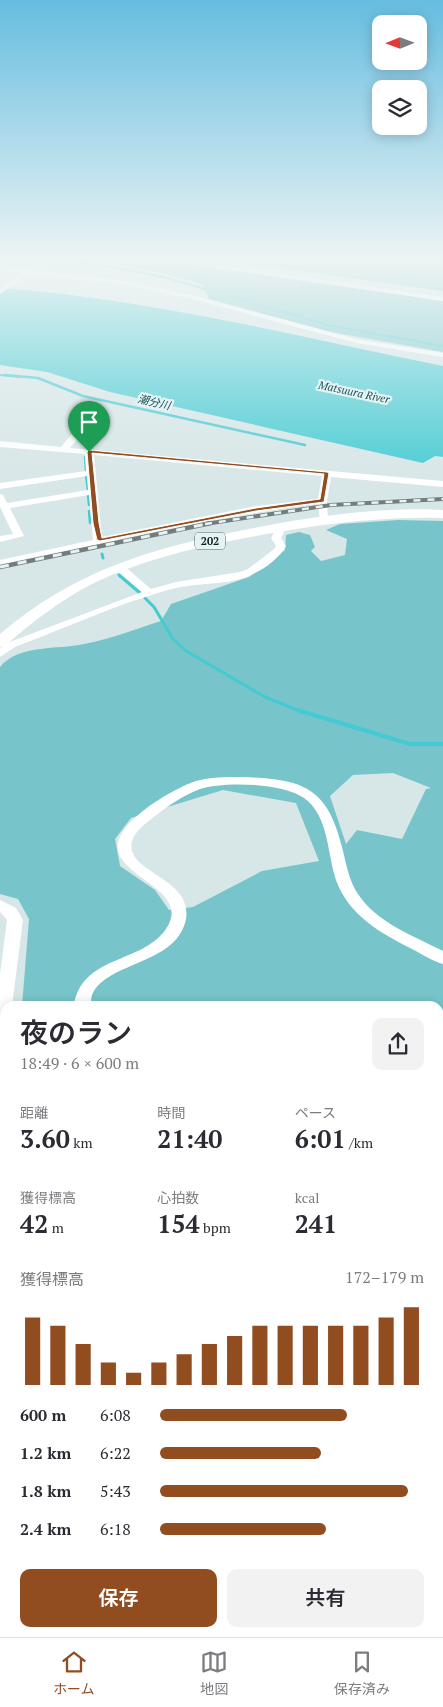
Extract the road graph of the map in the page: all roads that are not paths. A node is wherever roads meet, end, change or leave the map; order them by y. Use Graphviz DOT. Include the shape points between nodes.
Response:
graph roads {
  1 [pos="339,336"];
  2 [pos="443,355"];
  3 [pos="90,418"];
  4 [pos="0,444"];
  5 [pos="64,449"];
  6 [pos="89,452"];
  7 [pos="91,472"];
  8 [pos="327,473"];
  9 [pos="443,484"];
  10 [pos="0,486"];
  11 [pos="93,492"];
  12 [pos="2,501"];
  13 [pos="443,508"];
  14 [pos="324,511"];
  15 [pos="443,514"];
  16 [pos="278,527"];
  17 [pos="0,539"];
  18 [pos="100,540"];
  19 [pos="105,550"];
  20 [pos="0,563"];
  21 [pos="119,567"];
  22 [pos="0,572"];
  23 [pos="149,593"];
  24 [pos="3,642"];
  25 [pos="0,905"];
  26 [pos="443,958"];
  27 [pos="5,1001"];
  28 [pos="83,1001"];
  1 -- 2 [label="street"];
  3 -- 5 [label="street"];
  4 -- 5 [label="street"];
  5 -- 6 [label="street"];
  6 -- 7 [label="street"];
  6 -- 8 [label="street"];
  7 -- 10 [label="street"];
  7 -- 11 [label="street"];
  8 -- 9 [label="street"];
  8 -- 14 [label="street"];
  11 -- 12 [label="street"];
  11 -- 18 [label="street"];
  12 -- 17 [label="street" via="19,536"];
  13 -- 14 [label="highway, 202"];
  14 -- 15 [label="highway, 202"];
  14 -- 16 [label="highway, 202"];
  14 -- 18 [label="street" via="256,509"];
  14 -- 24 [label="highway, 202" via="185,539 109,563 69,580 14,616"];
  16 -- 21 [label="highway, 202" via="192,544"];
  16 -- 23 [label="street" via="276,538 281,546 252,571"];
  18 -- 20 [label="street"];
  19 -- 22 [label="street"];
  21 -- 23 [label="street"];
  21 -- 24 [label="highway, 202" via="61,595"];
  23 -- 24 [label="street"];
  25 -- 27 [label="street" via="11,912 15,920"];
  26 -- 28 [label="street" via="383,925 358,907 344,883 329,826 319,805 308,794 272,784 215,782 188,790 153,811 130,830 124,843 128,858 138,869 166,886 176,901 179,916 174,930 160,945 97,978 84,992"];
}
